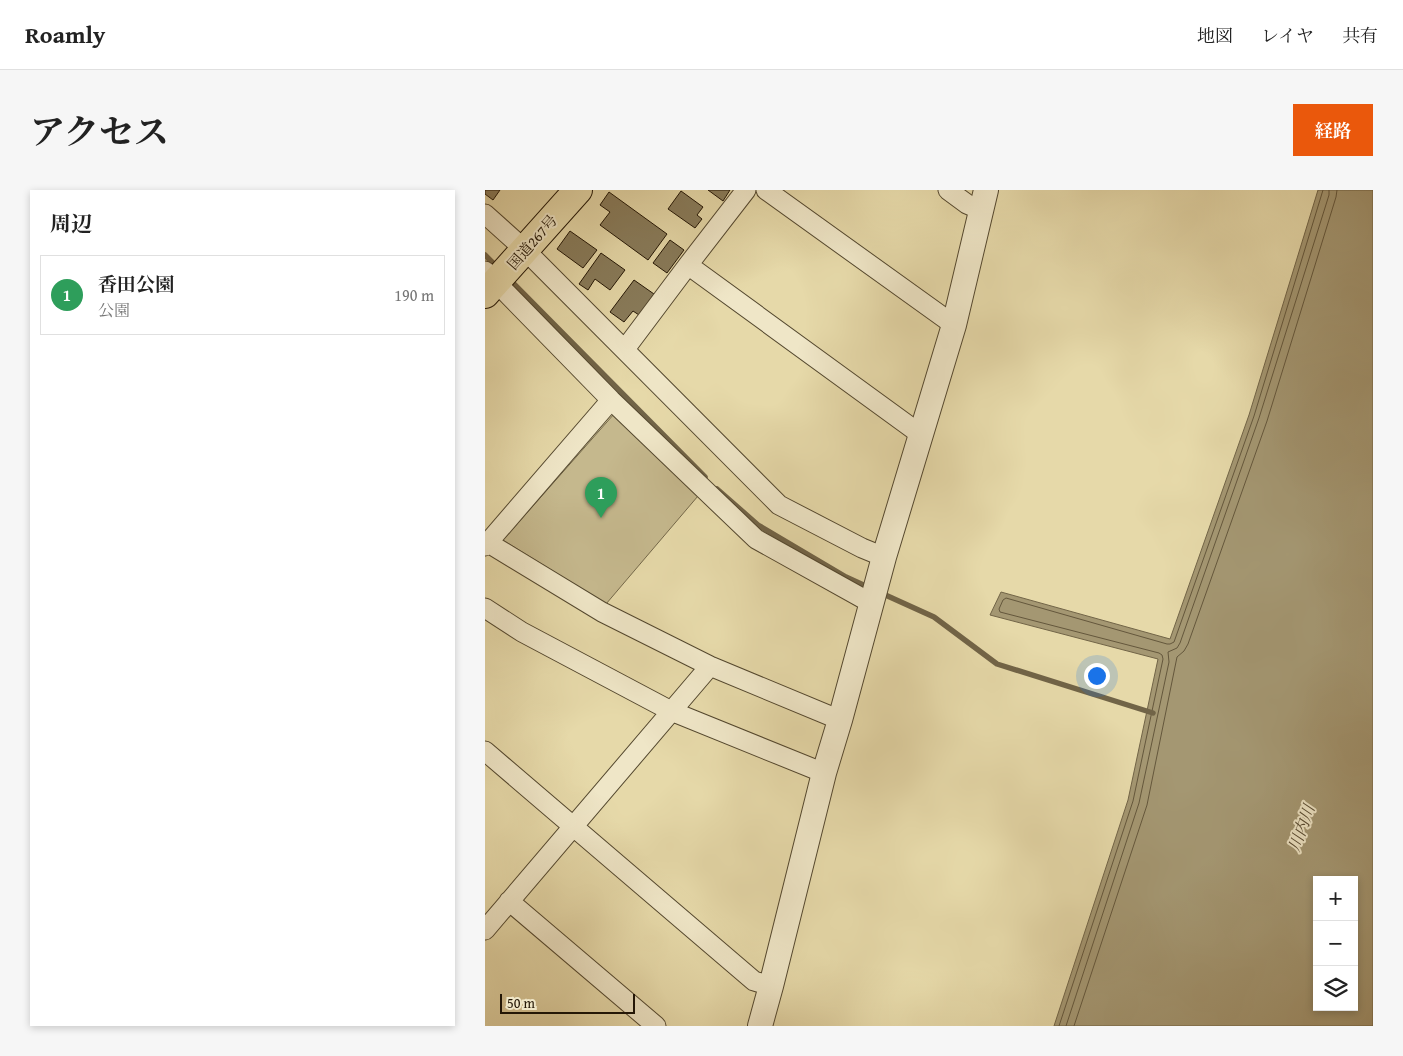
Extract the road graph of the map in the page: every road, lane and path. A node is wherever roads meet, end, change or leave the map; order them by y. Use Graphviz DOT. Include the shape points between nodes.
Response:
graph roads {
  1 [pos="578,190"];
  2 [pos="746,190"];
  3 [pos="766,190"];
  4 [pos="948,190"];
  5 [pos="984,200"];
  6 [pos="485,214"];
  7 [pos="688,264"];
  8 [pos="501,272"];
  9 [pos="954,324"];
  10 [pos="625,349"];
  11 [pos="611,400"];
  12 [pos="920,434"];
  13 [pos="486,544"];
  14 [pos="884,557"];
  15 [pos="871,603"];
  16 [pos="485,608"];
  17 [pos="710,666"];
  18 [pos="671,711"];
  19 [pos="840,720"];
  20 [pos="485,751"];
  21 [pos="824,773"];
  22 [pos="573,827"];
  23 [pos="509,901"];
  24 [pos="485,930"];
  25 [pos="771,986"];
  26 [pos="656,1026"];
  27 [pos="760,1026"];
  1 -- 8 [label="highway, 国道267号"];
  2 -- 7 [label="street"];
  3 -- 9 [label="street"];
  4 -- 5 [label="street" via="967,204"];
  5 -- 9 [label="street"];
  6 -- 8 [label="street"];
  7 -- 10 [label="street"];
  7 -- 12 [label="street"];
  8 -- 10 [label="street"];
  8 -- 11 [label="street"];
  9 -- 12 [label="street"];
  10 -- 14 [label="street" via="779,505"];
  11 -- 13 [label="street"];
  11 -- 15 [label="street" via="756,539"];
  12 -- 14 [label="street"];
  13 -- 17 [label="street" via="602,612"];
  14 -- 15 [label="street"];
  15 -- 19 [label="street"];
  16 -- 18 [label="street" via="521,632"];
  17 -- 18 [label="street"];
  17 -- 19 [label="street"];
  18 -- 21 [label="street"];
  18 -- 22 [label="street"];
  19 -- 21 [label="street"];
  20 -- 22 [label="street"];
  21 -- 25 [label="street"];
  22 -- 23 [label="street"];
  22 -- 25 [label="street" via="754,981"];
  23 -- 24 [label="street"];
  23 -- 26 [label="street"];
  25 -- 27 [label="street"];
}
